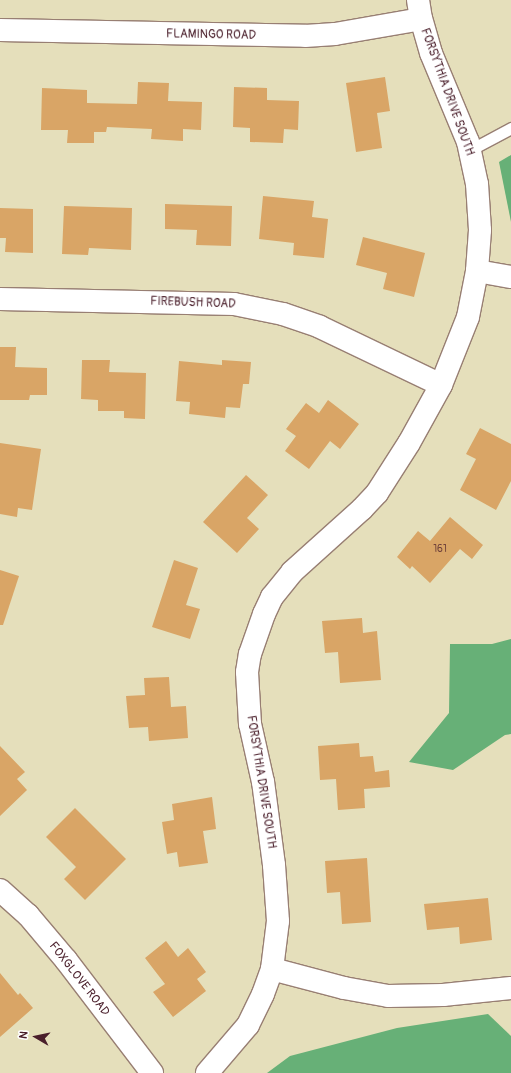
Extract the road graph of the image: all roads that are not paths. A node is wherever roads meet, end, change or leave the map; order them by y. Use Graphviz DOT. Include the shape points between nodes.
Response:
graph roads {
  1 [pos="419,10"];
  2 [pos="0,30"];
  3 [pos="511,128"];
  4 [pos="470,150"];
  5 [pos="477,271"];
  6 [pos="511,277"];
  7 [pos="0,299"];
  8 [pos="441,385"];
  9 [pos="0,890"];
  10 [pos="272,969"];
  11 [pos="511,988"];
  12 [pos="152,1073"];
  13 [pos="207,1073"];
  1 -- 2 [label="street, FLAMINGO ROAD" via="336,34 305,36"];
  1 -- 4 [label="street, FORSYTHIA DRIVE SOUTH" via="431,53"];
  3 -- 4 [label="lane"];
  4 -- 5 [label="street, FORSYTHIA DRIVE SOUTH" via="477,184 480,230"];
  5 -- 6 [label="street"];
  5 -- 8 [label="street, FORSYTHIA DRIVE SOUTH" via="468,317"];
  7 -- 8 [label="street, FIREBUSH ROAD" via="234,304 283,314 320,327"];
  8 -- 10 [label="street, FORSYTHIA DRIVE SOUTH" via="409,443 377,493 303,561 272,597 250,654 250,724 263,782 274,865 278,921"];
  9 -- 12 [label="street, FOXGLOVE ROAD" via="28,915 66,960"];
  10 -- 11 [label="street" via="344,988 388,996 443,995"];
  10 -- 13 [label="street, FORSYTHIA DRIVE SOUTH" via="248,1025"];
}
